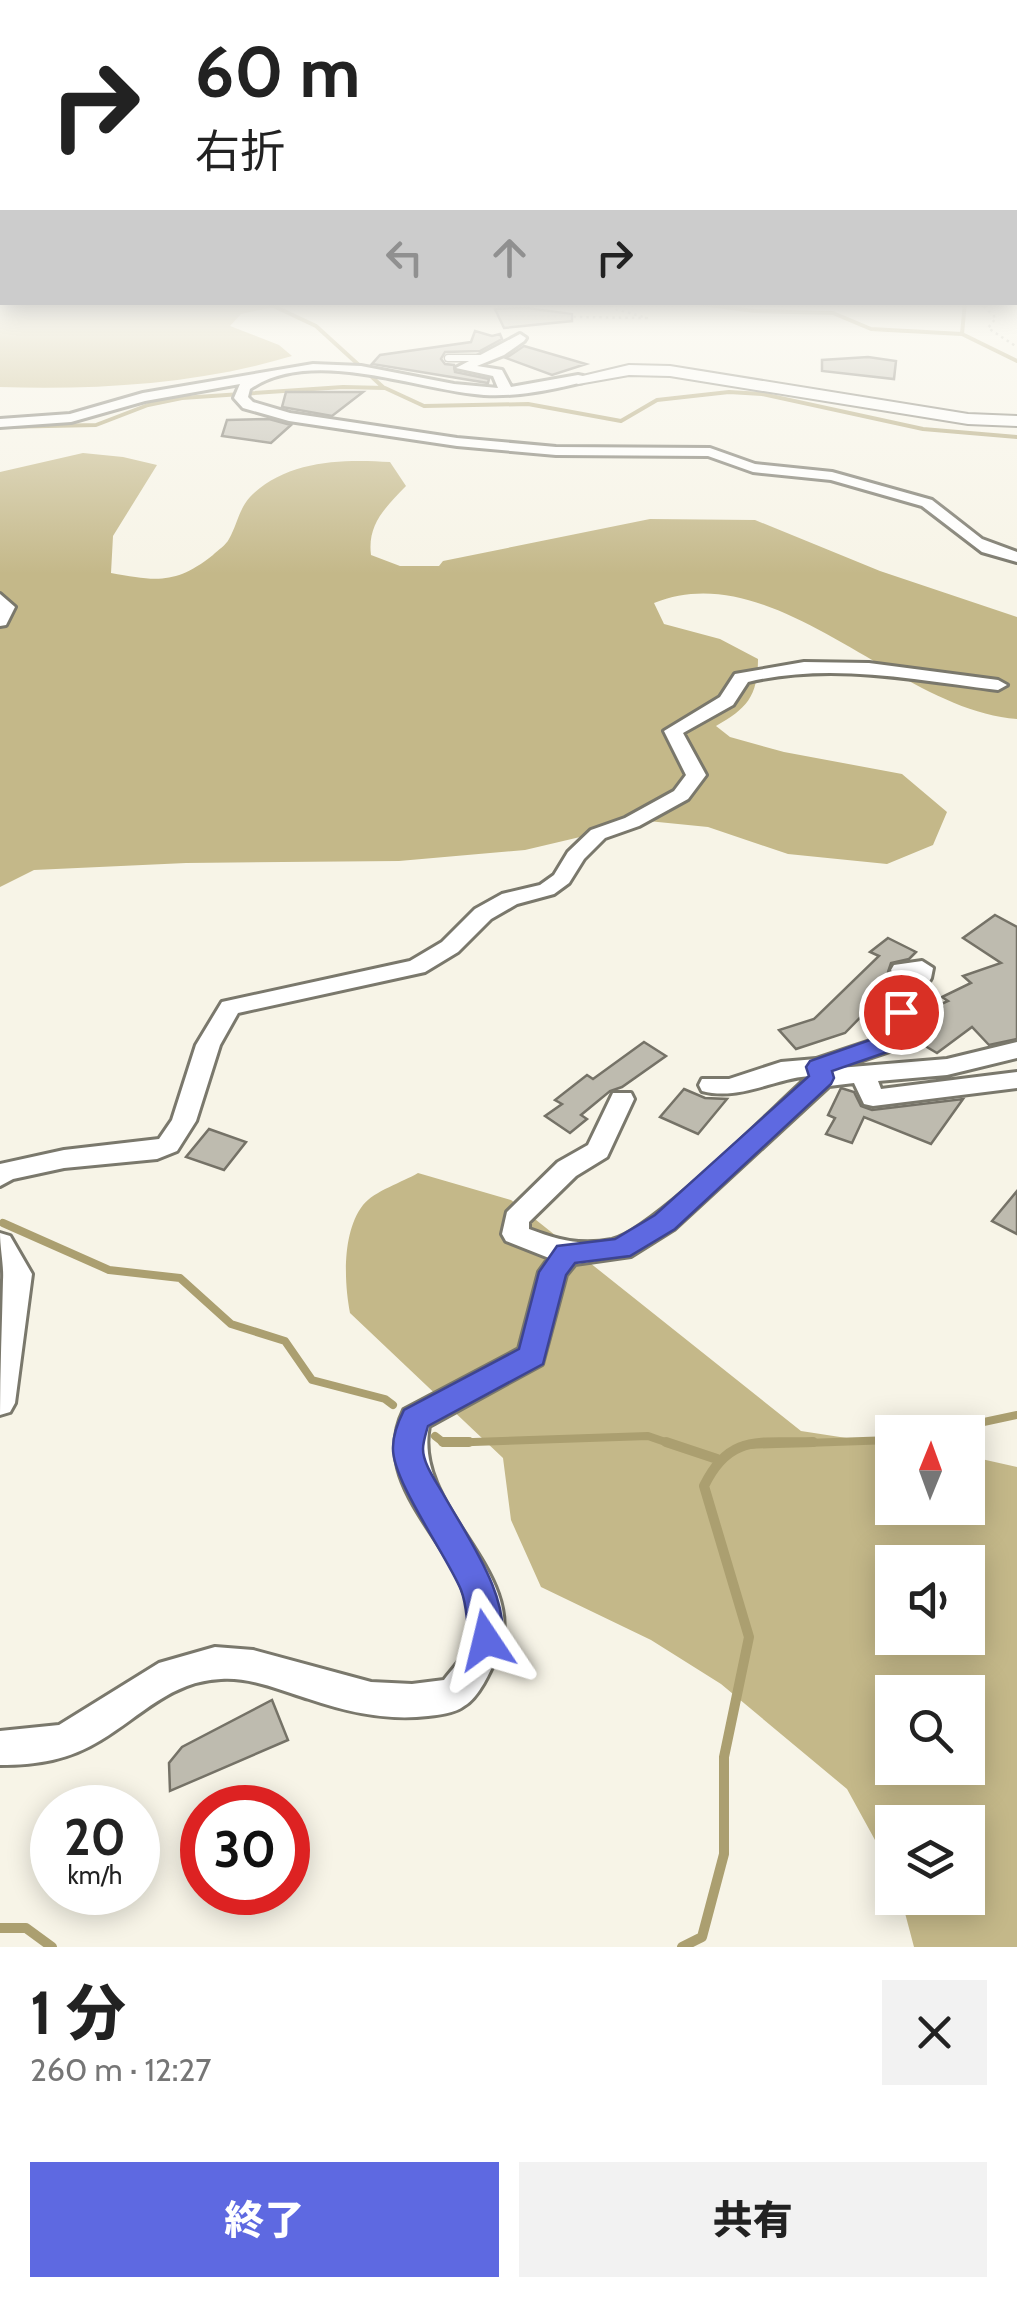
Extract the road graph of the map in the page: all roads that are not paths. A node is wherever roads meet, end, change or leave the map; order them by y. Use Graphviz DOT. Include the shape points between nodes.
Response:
graph roads {
  1 [pos="169,393"];
  2 [pos="243,393"];
  3 [pos="803,393"];
  4 [pos="1017,421"];
  5 [pos="0,423"];
  6 [pos="1017,558"];
  7 [pos="0,598"];
  8 [pos="0,621"];
  9 [pos="998,685"];
  10 [pos="902,970"];
  11 [pos="1017,1050"];
  12 [pos="820,1072"];
  13 [pos="863,1075"];
  14 [pos="1017,1080"];
  15 [pos="711,1085"];
  16 [pos="622,1099"];
  17 [pos="0,1177"];
  18 [pos="0,1243"];
  19 [pos="567,1254"];
  20 [pos="0,1403"];
  21 [pos="0,1748"];
  1 -- 5 [label="street" via="55,421"];
  2 -- 6 [label="street" via="248,405 289,417 426,438 556,451 699,451 763,470 832,476 927,503 975,544"];
  3 -- 4 [label="street"];
  7 -- 8 [label="street" via="7,607"];
  9 -- 17 [label="street" via="837,668 741,678 727,702 673,730 696,775 681,796 598,834 548,890 496,906 417,967 230,1007 168,1145 64,1159"];
  10 -- 12 [label="street" via="922,968 882,1045"];
  11 -- 13 [label="street" via="947,1067"];
  12 -- 13 [label="street"];
  12 -- 15 [label="street" via="782,1070 730,1087"];
  12 -- 19 [label="street" via="665,1222 621,1249"];
  13 -- 14 [label="street" via="874,1098"];
  16 -- 19 [label="street" via="598,1150 567,1169 516,1220 515,1234"];
  18 -- 20 [label="street" via="18,1274"];
  19 -- 21 [label="street" via="553,1272 532,1356 414,1418 408,1433 416,1476 483,1605 486,1640 454,1694 401,1704 219,1662 187,1667 138,1690 66,1740"];
}
